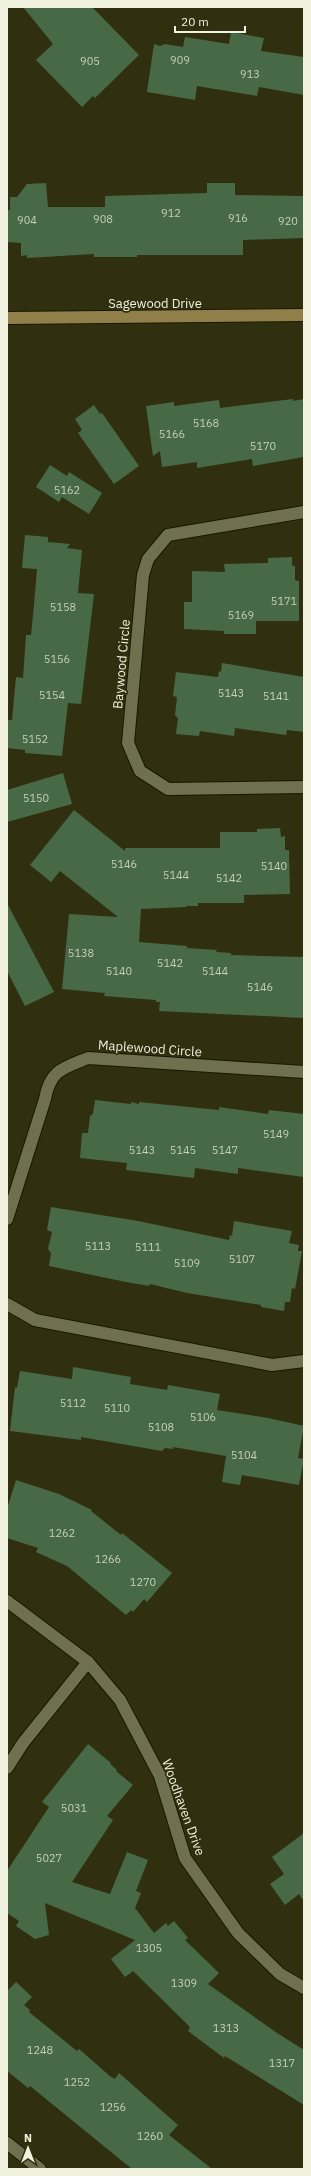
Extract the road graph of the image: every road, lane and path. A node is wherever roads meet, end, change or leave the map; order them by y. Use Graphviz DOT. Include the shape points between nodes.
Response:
graph roads {
  1 [pos="304,315"];
  2 [pos="7,318"];
  3 [pos="304,512"];
  4 [pos="304,787"];
  5 [pos="304,1072"];
  6 [pos="7,1219"];
  7 [pos="7,1304"];
  8 [pos="304,1361"];
  9 [pos="7,1601"];
  10 [pos="88,1662"];
  11 [pos="7,1768"];
  12 [pos="304,1988"];
  13 [pos="7,2143"];
  14 [pos="40,2169"];
  1 -- 2 [label="street, Sagewood Drive"];
  3 -- 4 [label="street, Baywood Circle" via="168,535 148,559 143,575 128,743 140,771 168,789"];
  5 -- 6 [label="street, Maplewood Circle" via="88,1058 58,1071 48,1084"];
  7 -- 8 [label="street" via="35,1320 272,1365"];
  9 -- 10 [label="street, Woodhaven Drive"];
  10 -- 11 [label="street"];
  10 -- 12 [label="street, Woodhaven Drive" via="120,1700 160,1776 185,1858 238,1933 280,1974"];
  13 -- 14 [label="street"];
}
